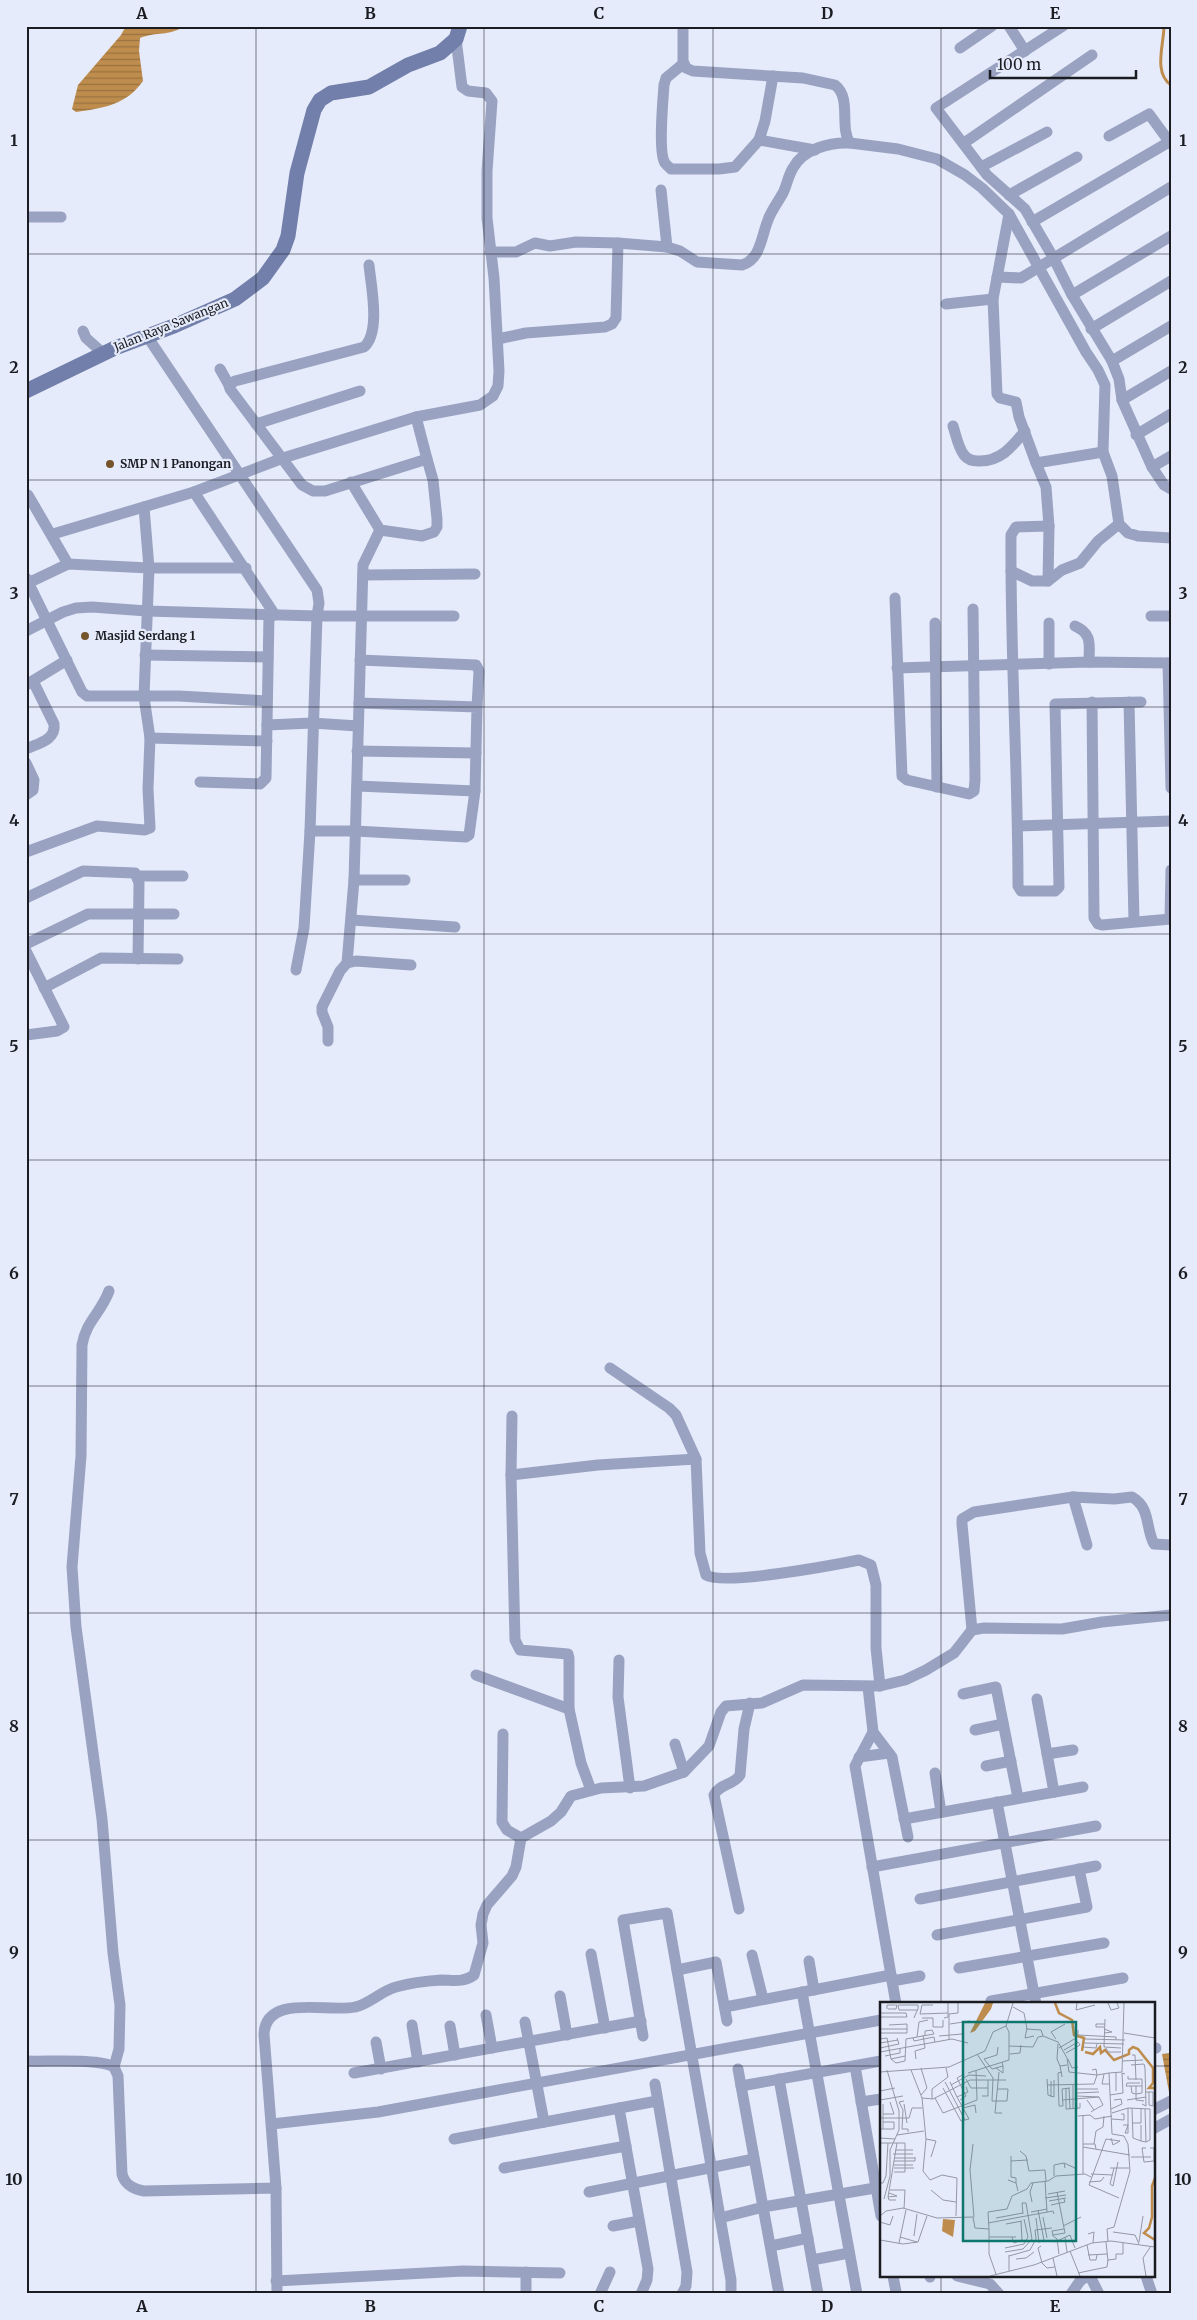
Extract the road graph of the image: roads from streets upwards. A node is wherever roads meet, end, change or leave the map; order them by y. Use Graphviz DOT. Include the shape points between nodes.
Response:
graph roads {
  1 [pos="683,26"];
  2 [pos="992,26"];
  3 [pos="1009,26"];
  4 [pos="1063,26"];
  5 [pos="458,32"];
  6 [pos="960,48"];
  7 [pos="1025,51"];
  8 [pos="1092,55"];
  9 [pos="684,64"];
  10 [pos="772,76"];
  11 [pos="1047,132"];
  12 [pos="1109,136"];
  13 [pos="759,140"];
  14 [pos="850,143"];
  15 [pos="964,143"];
  16 [pos="1170,143"];
  17 [pos="815,150"];
  18 [pos="1077,157"];
  19 [pos="982,167"];
  20 [pos="1171,187"];
  21 [pos="660,190"];
  22 [pos="1009,195"];
  23 [pos="1009,214"];
  24 [pos="26,217"];
  25 [pos="61,217"];
  26 [pos="1032,222"];
  27 [pos="1171,236"];
  28 [pos="618,243"];
  29 [pos="667,246"];
  30 [pos="490,252"];
  31 [pos="1053,257"];
  32 [pos="369,265"];
  33 [pos="1039,266"];
  34 [pos="997,277"];
  35 [pos="1171,281"];
  36 [pos="1072,295"];
  37 [pos="993,300"];
  38 [pos="946,304"];
  39 [pos="1171,326"];
  40 [pos="1091,329"];
  41 [pos="83,331"];
  42 [pos="147,336"];
  43 [pos="498,340"];
  44 [pos="104,354"];
  45 [pos="1112,361"];
  46 [pos="220,370"];
  47 [pos="1171,371"];
  48 [pos="229,385"];
  49 [pos="26,391"];
  50 [pos="360,391"];
  51 [pos="1122,400"];
  52 [pos="1171,414"];
  53 [pos="416,417"];
  54 [pos="256,424"];
  55 [pos="953,426"];
  56 [pos="1025,431"];
  57 [pos="1136,435"];
  58 [pos="1104,452"];
  59 [pos="1171,456"];
  60 [pos="283,458"];
  61 [pos="427,459"];
  62 [pos="1036,463"];
  63 [pos="1152,468"];
  64 [pos="238,474"];
  65 [pos="351,482"];
  66 [pos="1171,489"];
  67 [pos="194,492"];
  68 [pos="28,495"];
  69 [pos="144,507"];
  70 [pos="1119,524"];
  71 [pos="1049,526"];
  72 [pos="380,530"];
  73 [pos="53,534"];
  74 [pos="1171,538"];
  75 [pos="68,564"];
  76 [pos="148,568"];
  77 [pos="246,568"];
  78 [pos="1011,572"];
  79 [pos="475,574"];
  80 [pos="364,575"];
  81 [pos="1048,580"];
  82 [pos="27,582"];
  83 [pos="895,598"];
  84 [pos="973,609"];
  85 [pos="147,612"];
  86 [pos="272,615"];
  87 [pos="317,616"];
  88 [pos="362,616"];
  89 [pos="454,616"];
  90 [pos="1151,616"];
  91 [pos="1171,616"];
  92 [pos="46,620"];
  93 [pos="935,623"];
  94 [pos="1049,623"];
  95 [pos="1075,626"];
  96 [pos="26,631"];
  97 [pos="145,655"];
  98 [pos="268,657"];
  99 [pos="67,660"];
  100 [pos="360,660"];
  101 [pos="1089,662"];
  102 [pos="1169,663"];
  103 [pos="1049,664"];
  104 [pos="973,665"];
  105 [pos="1013,665"];
  106 [pos="935,666"];
  107 [pos="897,668"];
  108 [pos="30,683"];
  109 [pos="144,697"];
  110 [pos="267,701"];
  111 [pos="1092,702"];
  112 [pos="1129,702"];
  113 [pos="1141,702"];
  114 [pos="359,703"];
  115 [pos="477,707"];
  116 [pos="312,723"];
  117 [pos="267,725"];
  118 [pos="358,726"];
  119 [pos="150,738"];
  120 [pos="267,741"];
  121 [pos="26,749"];
  122 [pos="357,751"];
  123 [pos="476,753"];
  124 [pos="26,764"];
  125 [pos="200,782"];
  126 [pos="357,786"];
  127 [pos="937,787"];
  128 [pos="1171,788"];
  129 [pos="475,791"];
  130 [pos="26,795"];
  131 [pos="1171,821"];
  132 [pos="1130,822"];
  133 [pos="1058,824"];
  134 [pos="1092,824"];
  135 [pos="1018,826"];
  136 [pos="355,831"];
  137 [pos="310,832"];
  138 [pos="26,852"];
  139 [pos="1171,870"];
  140 [pos="137,876"];
  141 [pos="183,876"];
  142 [pos="354,880"];
  143 [pos="405,880"];
  144 [pos="26,898"];
  145 [pos="138,914"];
  146 [pos="174,914"];
  147 [pos="1170,919"];
  148 [pos="352,920"];
  149 [pos="1134,921"];
  150 [pos="455,927"];
  151 [pos="26,944"];
  152 [pos="26,951"];
  153 [pos="138,958"];
  154 [pos="178,959"];
  155 [pos="347,963"];
  156 [pos="411,966"];
  157 [pos="296,970"];
  158 [pos="44,988"];
  159 [pos="26,1035"];
  160 [pos="328,1041"];
  161 [pos="109,1291"];
  162 [pos="610,1368"];
  163 [pos="512,1416"];
  164 [pos="696,1459"];
  165 [pos="511,1475"];
  166 [pos="1073,1497"];
  167 [pos="1088,1545"];
  168 [pos="1171,1545"];
  169 [pos="1171,1615"];
  170 [pos="972,1630"];
  171 [pos="619,1660"];
  172 [pos="476,1675"];
  173 [pos="880,1686"];
  174 [pos="868,1687"];
  175 [pos="963,1694"];
  176 [pos="1038,1699"];
  177 [pos="750,1703"];
  178 [pos="569,1709"];
  179 [pos="1003,1724"];
  180 [pos="975,1730"];
  181 [pos="872,1732"];
  182 [pos="503,1734"];
  183 [pos="675,1744"];
  184 [pos="1073,1750"];
  185 [pos="889,1753"];
  186 [pos="1048,1754"];
  187 [pos="859,1757"];
  188 [pos="1011,1761"];
  189 [pos="986,1766"];
  190 [pos="684,1772"];
  191 [pos="935,1773"];
  192 [pos="1083,1787"];
  193 [pos="630,1788"];
  194 [pos="591,1790"];
  195 [pos="1054,1792"];
  196 [pos="1018,1798"];
  197 [pos="998,1802"];
  198 [pos="941,1812"];
  199 [pos="904,1819"];
  200 [pos="1096,1826"];
  201 [pos="908,1837"];
  202 [pos="521,1838"];
  203 [pos="1005,1843"];
  204 [pos="1096,1866"];
  205 [pos="872,1867"];
  206 [pos="1079,1869"];
  207 [pos="1013,1882"];
  208 [pos="920,1899"];
  209 [pos="739,1909"];
  210 [pos="1020,1920"];
  211 [pos="937,1935"];
  212 [pos="1104,1943"];
  213 [pos="591,1954"];
  214 [pos="752,1955"];
  215 [pos="1027,1956"];
  216 [pos="809,1961"];
  217 [pos="959,1968"];
  218 [pos="677,1970"];
  219 [pos="920,1976"];
  220 [pos="891,1978"];
  221 [pos="1123,1978"];
  222 [pos="814,1990"];
  223 [pos="802,1992"];
  224 [pos="560,1996"];
  225 [pos="1035,1999"];
  226 [pos="763,2000"];
  227 [pos="991,2001"];
  228 [pos="896,2002"];
  229 [pos="725,2007"];
  230 [pos="486,2015"];
  231 [pos="880,2020"];
  232 [pos="641,2021"];
  233 [pos="728,2021"];
  234 [pos="525,2022"];
  235 [pos="412,2025"];
  236 [pos="450,2026"];
  237 [pos="605,2028"];
  238 [pos="809,2032"];
  239 [pos="567,2035"];
  240 [pos="643,2036"];
  241 [pos="376,2042"];
  242 [pos="528,2042"];
  243 [pos="492,2048"];
  244 [pos="691,2054"];
  245 [pos="455,2055"];
  246 [pos="26,2061"];
  247 [pos="880,2061"];
  248 [pos="418,2062"];
  249 [pos="855,2066"];
  250 [pos="114,2067"];
  251 [pos="381,2069"];
  252 [pos="738,2069"];
  253 [pos="354,2073"];
  254 [pos="816,2073"];
  255 [pos="779,2079"];
  256 [pos="536,2082"];
  257 [pos="654,2084"];
  258 [pos="741,2086"];
  259 [pos="880,2099"];
  260 [pos="657,2101"];
  261 [pos="1171,2101"];
  262 [pos="861,2102"];
  263 [pos="619,2108"];
  264 [pos="1154,2110"];
  265 [pos="1171,2119"];
  266 [pos="544,2122"];
  267 [pos="272,2124"];
  268 [pos="1154,2128"];
  269 [pos="454,2139"];
  270 [pos="626,2146"];
  271 [pos="880,2147"];
  272 [pos="868,2149"];
  273 [pos="754,2159"];
  274 [pos="504,2168"];
  275 [pos="711,2168"];
  276 [pos="670,2176"];
  277 [pos="632,2183"];
  278 [pos="276,2188"];
  279 [pos="878,2188"];
  280 [pos="589,2192"];
  281 [pos="838,2194"];
  282 [pos="800,2200"];
  283 [pos="763,2207"];
  284 [pos="880,2207"];
  285 [pos="720,2218"];
  286 [pos="639,2221"];
  287 [pos="613,2226"];
  288 [pos="808,2238"];
  289 [pos="771,2246"];
  290 [pos="848,2253"];
  291 [pos="812,2260"];
  292 [pos="526,2272"];
  293 [pos="610,2272"];
  294 [pos="560,2273"];
  295 [pos="893,2278"];
  296 [pos="965,2278"];
  297 [pos="1085,2278"];
  298 [pos="1090,2278"];
  299 [pos="1147,2278"];
  300 [pos="276,2280"];
  301 [pos="896,2292"];
  302 [pos="277,2294"];
  303 [pos="526,2294"];
  304 [pos="600,2294"];
  305 [pos="641,2294"];
  306 [pos="682,2294"];
  307 [pos="731,2294"];
  308 [pos="779,2294"];
  309 [pos="818,2294"];
  310 [pos="857,2294"];
  311 [pos="999,2294"];
  312 [pos="1071,2294"];
  313 [pos="1099,2294"];
  314 [pos="1152,2294"];
  1 -- 9 [label="street"];
  2 -- 6 [label="street"];
  3 -- 7 [label="street"];
  4 -- 7 [label="street"];
  5 -- 30 [label="street" via="462,87 468,91 486,92 492,101 487,181"];
  5 -- 42 [label="street, Jalan Raya Sawangan" via="440,53 408,65 369,87 331,93 320,100 314,110 297,173 288,236 271,270 235,299"];
  7 -- 15 [label="street" via="936,108"];
  8 -- 15 [label="street"];
  9 -- 10 [label="street" via="693,71"];
  9 -- 13 [label="street" via="666,78 664,85 662,157 665,164 671,168 735,167"];
  10 -- 13 [label="street"];
  10 -- 14 [label="street" via="826,82 839,88"];
  11 -- 19 [label="street"];
  12 -- 16 [label="street" via="1149,114"];
  13 -- 17 [label="street"];
  14 -- 17 [label="street" via="834,143"];
  14 -- 23 [label="street" via="898,149 937,159 966,175"];
  15 -- 19 [label="street"];
  16 -- 26 [label="street"];
  17 -- 29 [label="street" via="806,153 794,165 756,254 746,264 697,262"];
  18 -- 22 [label="street"];
  19 -- 22 [label="street"];
  20 -- 31 [label="street"];
  21 -- 29 [label="street"];
  22 -- 26 [label="street"];
  23 -- 33 [label="street"];
  23 -- 34 [label="street"];
  24 -- 25 [label="street"];
  26 -- 31 [label="street"];
  27 -- 36 [label="street"];
  28 -- 29 [label="street"];
  28 -- 30 [label="street" via="576,242 550,246 535,243 516,252"];
  28 -- 43 [label="street" via="616,318 612,324 526,332"];
  30 -- 43 [label="street"];
  31 -- 33 [label="street"];
  31 -- 36 [label="street"];
  32 -- 48 [label="street" via="374,321 372,335 364,347"];
  33 -- 34 [label="street" via="1021,278"];
  33 -- 58 [label="street" via="1105,385"];
  34 -- 37 [label="street"];
  35 -- 40 [label="street"];
  36 -- 40 [label="street"];
  37 -- 38 [label="street"];
  37 -- 56 [label="street" via="997,394 1000,398 1016,402"];
  39 -- 45 [label="street"];
  40 -- 45 [label="street"];
  41 -- 44 [label="street"];
  42 -- 44 [label="street, Jalan Raya Sawangan"];
  42 -- 64 [label="street"];
  43 -- 53 [label="street" via="498,386 493,396 480,405"];
  44 -- 49 [label="street, Jalan Raya Sawangan"];
  45 -- 51 [label="street"];
  46 -- 48 [label="street"];
  47 -- 51 [label="street"];
  48 -- 54 [label="street"];
  50 -- 54 [label="street"];
  51 -- 57 [label="street"];
  52 -- 57 [label="street"];
  53 -- 60 [label="street"];
  53 -- 61 [label="street"];
  54 -- 60 [label="street"];
  55 -- 56 [label="street" via="964,455 970,460 980,461 998,459"];
  56 -- 62 [label="street"];
  57 -- 63 [label="street"];
  58 -- 62 [label="street"];
  58 -- 70 [label="street" via="1112,476"];
  59 -- 63 [label="street"];
  60 -- 64 [label="street"];
  60 -- 65 [label="street" via="302,485 313,491 325,491"];
  61 -- 65 [label="street"];
  61 -- 72 [label="street" via="435,495 437,526 434,532 422,536"];
  62 -- 71 [label="street" via="1046,486"];
  63 -- 66 [label="street" via="1164,485"];
  64 -- 67 [label="street"];
  64 -- 87 [label="street" via="314,584 319,603"];
  65 -- 72 [label="street"];
  67 -- 69 [label="street"];
  67 -- 77 [label="street"];
  68 -- 73 [label="street"];
  69 -- 73 [label="street"];
  69 -- 76 [label="street"];
  70 -- 74 [label="street" via="1128,533 1138,536"];
  70 -- 81 [label="street" via="1098,541 1080,563"];
  71 -- 78 [label="street" via="1013,529"];
  71 -- 81 [label="street"];
  72 -- 80 [label="street" via="364,561"];
  73 -- 75 [label="street"];
  75 -- 76 [label="street"];
  75 -- 82 [label="street"];
  76 -- 77 [label="street"];
  76 -- 85 [label="street"];
  77 -- 86 [label="street"];
  78 -- 81 [label="street" via="1032,582"];
  78 -- 105 [label="street"];
  79 -- 80 [label="street"];
  80 -- 88 [label="street"];
  82 -- 92 [label="street"];
  83 -- 107 [label="street"];
  84 -- 104 [label="street"];
  85 -- 86 [label="street"];
  85 -- 92 [label="street" via="76,608"];
  85 -- 97 [label="street"];
  86 -- 87 [label="street"];
  86 -- 98 [label="street"];
  87 -- 88 [label="street"];
  87 -- 116 [label="street"];
  88 -- 89 [label="street"];
  88 -- 100 [label="street"];
  90 -- 91 [label="street"];
  92 -- 96 [label="street"];
  92 -- 99 [label="street"];
  93 -- 106 [label="street"];
  94 -- 103 [label="street"];
  95 -- 101 [label="street" via="1088,636"];
  97 -- 98 [label="street"];
  97 -- 109 [label="street"];
  98 -- 110 [label="street"];
  99 -- 108 [label="street"];
  99 -- 109 [label="street" via="87,696"];
  100 -- 114 [label="street"];
  100 -- 115 [label="street" via="476,665 479,671"];
  101 -- 102 [label="street"];
  101 -- 103 [label="street"];
  102 -- 128 [label="street"];
  103 -- 105 [label="street"];
  104 -- 105 [label="street"];
  104 -- 106 [label="street"];
  104 -- 127 [label="street" via="974,791 969,794"];
  105 -- 135 [label="street"];
  106 -- 107 [label="street"];
  106 -- 127 [label="street"];
  107 -- 127 [label="street" via="902,776"];
  108 -- 121 [label="street" via="54,724 54,731 52,736"];
  109 -- 110 [label="street"];
  109 -- 119 [label="street"];
  110 -- 117 [label="street"];
  111 -- 112 [label="street"];
  111 -- 133 [label="street" via="1050,703"];
  111 -- 134 [label="street"];
  112 -- 113 [label="street"];
  112 -- 132 [label="street"];
  114 -- 115 [label="street"];
  114 -- 118 [label="street"];
  115 -- 123 [label="street"];
  116 -- 117 [label="street"];
  116 -- 118 [label="street"];
  116 -- 137 [label="street"];
  117 -- 120 [label="street"];
  118 -- 122 [label="street"];
  119 -- 120 [label="street"];
  119 -- 138 [label="street" via="149,829 97,826"];
  120 -- 125 [label="street" via="267,770 263,782"];
  122 -- 123 [label="street"];
  122 -- 126 [label="street"];
  123 -- 129 [label="street"];
  124 -- 130 [label="street" via="35,784"];
  126 -- 129 [label="street"];
  126 -- 136 [label="street"];
  129 -- 136 [label="street" via="470,832 466,837"];
  131 -- 132 [label="street"];
  132 -- 134 [label="street"];
  132 -- 149 [label="street"];
  133 -- 134 [label="street"];
  133 -- 135 [label="street"];
  133 -- 135 [label="street" via="1059,887 1055,891 1019,889"];
  134 -- 149 [label="street" via="1094,918 1102,925"];
  136 -- 137 [label="street"];
  136 -- 142 [label="street"];
  137 -- 157 [label="street" via="304,928"];
  139 -- 147 [label="street"];
  140 -- 141 [label="street"];
  140 -- 144 [label="street" via="130,872 83,871"];
  140 -- 145 [label="street"];
  142 -- 143 [label="street"];
  142 -- 148 [label="street"];
  145 -- 146 [label="street"];
  145 -- 151 [label="street" via="88,914"];
  145 -- 153 [label="street"];
  147 -- 149 [label="street"];
  148 -- 150 [label="street"];
  148 -- 155 [label="street"];
  152 -- 158 [label="street"];
  153 -- 154 [label="street"];
  153 -- 158 [label="street" via="94,960"];
  155 -- 156 [label="street"];
  155 -- 160 [label="street" via="322,1007"];
  158 -- 159 [label="street" via="64,1027"];
  161 -- 250 [label="street" via="104,1305 85,1330 82,1345 81,1456 72,1567 76,1627 102,1819 120,2005 119,2049"];
  162 -- 164 [label="street" via="676,1415"];
  163 -- 165 [label="street"];
  164 -- 165 [label="street" via="598,1464"];
  164 -- 173 [label="street" via="700,1553 706,1575 710,1578 755,1576 860,1560 871,1565 876,1585"];
  165 -- 178 [label="street" via="516,1646 520,1650 568,1654"];
  166 -- 167 [label="street"];
  166 -- 168 [label="street" via="1132,1497 1143,1505 1154,1544"];
  166 -- 170 [label="street" via="974,1512 962,1519"];
  169 -- 170 [label="street" via="1159,1614 1062,1629"];
  170 -- 173 [label="street" via="954,1653 905,1680"];
  171 -- 193 [label="street" via="618,1697"];
  172 -- 178 [label="street"];
  173 -- 174 [label="street"];
  174 -- 177 [label="street" via="803,1686 773,1700"];
  174 -- 181 [label="street"];
  175 -- 179 [label="street" via="996,1687"];
  176 -- 186 [label="street"];
  177 -- 190 [label="street" via="723,1708 709,1746"];
  177 -- 209 [label="street" via="740,1775 714,1795"];
  178 -- 194 [label="street" via="581,1763"];
  179 -- 180 [label="street"];
  179 -- 188 [label="street"];
  181 -- 185 [label="street"];
  181 -- 187 [label="street"];
  182 -- 202 [label="street" via="502,1822 507,1830"];
  183 -- 190 [label="street"];
  184 -- 186 [label="street"];
  185 -- 187 [label="street"];
  185 -- 199 [label="street"];
  186 -- 195 [label="street"];
  187 -- 205 [label="street" via="855,1766"];
  188 -- 189 [label="street"];
  188 -- 196 [label="street"];
  190 -- 193 [label="street" via="663,1781"];
  191 -- 198 [label="street"];
  192 -- 195 [label="street"];
  193 -- 194 [label="street" via="617,1786"];
  194 -- 202 [label="street" via="571,1796 552,1821"];
  195 -- 196 [label="street"];
  196 -- 197 [label="street"];
  197 -- 198 [label="street"];
  197 -- 203 [label="street"];
  198 -- 199 [label="street"];
  199 -- 201 [label="street"];
  200 -- 203 [label="street"];
  202 -- 267 [label="street" via="512,1876 483,1914 482,1943 474,1975 461,1981 442,1980 396,1987 357,2007 285,2008 271,2014 264,2025 264,2034"];
  203 -- 205 [label="street"];
  203 -- 207 [label="street"];
  204 -- 206 [label="street"];
  205 -- 220 [label="street"];
  206 -- 207 [label="street"];
  206 -- 210 [label="street" via="1086,1906"];
  207 -- 208 [label="street"];
  207 -- 210 [label="street"];
  210 -- 211 [label="street"];
  210 -- 215 [label="street"];
  212 -- 215 [label="street"];
  213 -- 237 [label="street"];
  214 -- 226 [label="street"];
  215 -- 217 [label="street"];
  215 -- 225 [label="street"];
  216 -- 222 [label="street"];
  218 -- 229 [label="street" via="716,1962"];
  218 -- 232 [label="street" via="667,1913 623,1920"];
  218 -- 244 [label="street"];
  219 -- 220 [label="street"];
  220 -- 222 [label="street"];
  220 -- 228 [label="street"];
  221 -- 225 [label="street"];
  222 -- 223 [label="street"];
  223 -- 226 [label="street"];
  223 -- 238 [label="street"];
  224 -- 239 [label="street"];
  225 -- 227 [label="street"];
  226 -- 229 [label="street"];
  229 -- 233 [label="street"];
  230 -- 243 [label="street"];
  231 -- 238 [label="street"];
  232 -- 237 [label="street"];
  232 -- 240 [label="street"];
  234 -- 242 [label="street"];
  235 -- 248 [label="street"];
  236 -- 245 [label="street"];
  237 -- 239 [label="street"];
  238 -- 244 [label="street"];
  238 -- 254 [label="street"];
  239 -- 242 [label="street"];
  241 -- 251 [label="street"];
  242 -- 243 [label="street"];
  242 -- 256 [label="street"];
  243 -- 245 [label="street"];
  244 -- 256 [label="street"];
  244 -- 275 [label="street"];
  245 -- 248 [label="street"];
  246 -- 250 [label="street" via="78,2062"];
  247 -- 249 [label="street"];
  248 -- 251 [label="street"];
  249 -- 254 [label="street"];
  249 -- 262 [label="street"];
  250 -- 278 [label="street" via="118,2076 122,2174 129,2186 144,2191"];
  251 -- 253 [label="street"];
  252 -- 258 [label="street"];
  254 -- 255 [label="street"];
  254 -- 281 [label="street"];
  255 -- 258 [label="street"];
  255 -- 282 [label="street"];
  256 -- 266 [label="street"];
  256 -- 267 [label="street" via="378,2112"];
  257 -- 260 [label="street"];
  258 -- 273 [label="street"];
  259 -- 262 [label="street"];
  260 -- 263 [label="street"];
  260 -- 276 [label="street"];
  261 -- 264 [label="street"];
  262 -- 272 [label="street"];
  263 -- 266 [label="street"];
  263 -- 270 [label="street"];
  265 -- 268 [label="street"];
  266 -- 269 [label="street"];
  267 -- 278 [label="street"];
  270 -- 274 [label="street"];
  270 -- 277 [label="street"];
  271 -- 272 [label="street"];
  272 -- 279 [label="street"];
  273 -- 275 [label="street"];
  273 -- 283 [label="street"];
  275 -- 276 [label="street"];
  275 -- 285 [label="street"];
  276 -- 277 [label="street"];
  276 -- 306 [label="street" via="687,2272"];
  277 -- 280 [label="street"];
  277 -- 286 [label="street"];
  278 -- 300 [label="street"];
  279 -- 281 [label="street"];
  279 -- 284 [label="street"];
  281 -- 282 [label="street"];
  281 -- 290 [label="street"];
  282 -- 283 [label="street"];
  282 -- 288 [label="street"];
  283 -- 285 [label="street"];
  283 -- 289 [label="street"];
  285 -- 307 [label="street"];
  286 -- 287 [label="street"];
  286 -- 305 [label="street" via="648,2275"];
  288 -- 289 [label="street"];
  288 -- 291 [label="street"];
  289 -- 308 [label="street"];
  290 -- 291 [label="street"];
  290 -- 310 [label="street"];
  291 -- 309 [label="street"];
  292 -- 294 [label="street"];
  292 -- 300 [label="street"];
  292 -- 303 [label="street"];
  293 -- 304 [label="street"];
  295 -- 301 [label="street"];
  296 -- 311 [label="street" via="990,2284"];
  297 -- 312 [label="street"];
  298 -- 313 [label="street"];
  299 -- 314 [label="street"];
  300 -- 302 [label="street"];
}
